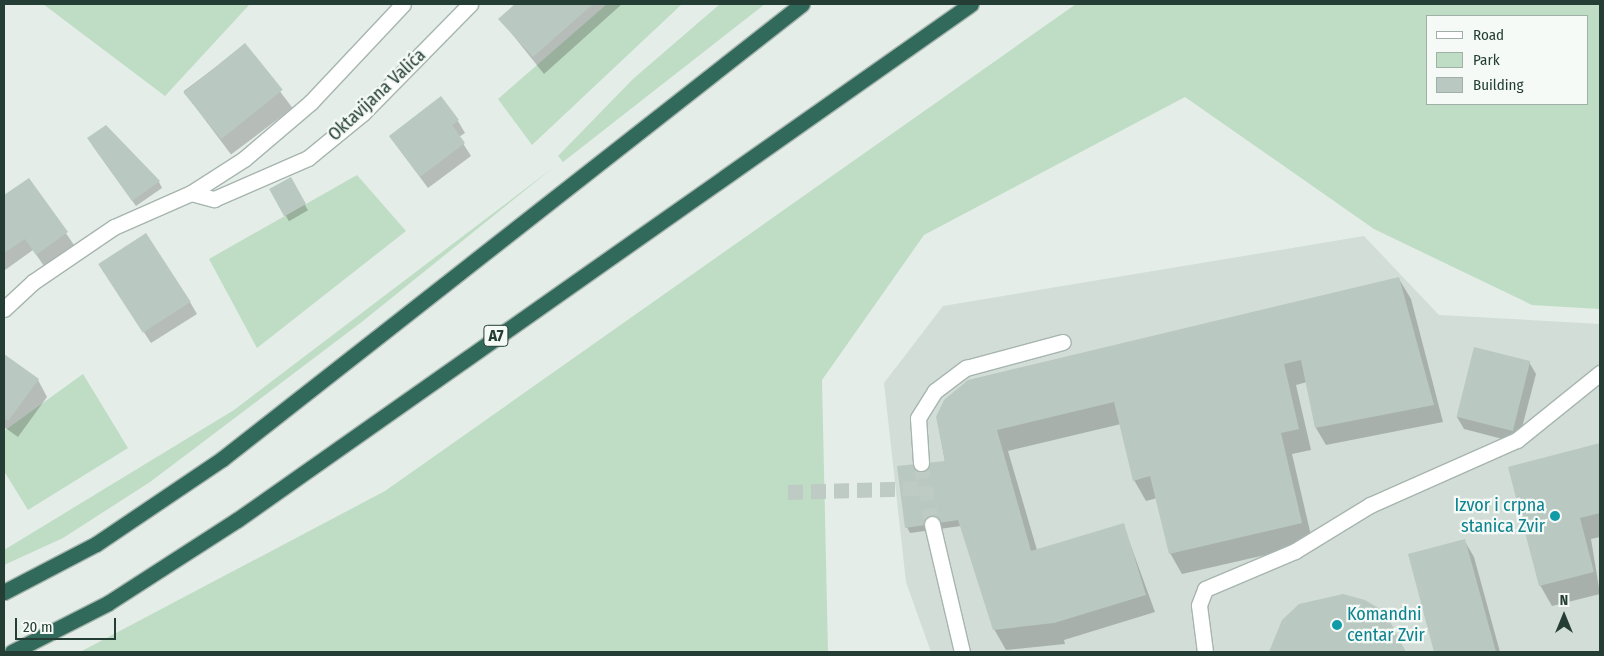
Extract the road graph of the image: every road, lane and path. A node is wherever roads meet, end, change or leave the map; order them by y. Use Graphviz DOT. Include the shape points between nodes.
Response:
graph roads {
  1 [pos="403,4"];
  2 [pos="470,4"];
  3 [pos="802,4"];
  4 [pos="971,4"];
  5 [pos="191,193"];
  6 [pos="4,309"];
  7 [pos="1063,342"];
  8 [pos="1600,373"];
  9 [pos="921,463"];
  10 [pos="932,524"];
  11 [pos="4,592"];
  12 [pos="12,652"];
  13 [pos="962,652"];
  14 [pos="1204,652"];
  1 -- 5 [label="street" via="311,102 244,158"];
  2 -- 5 [label="street, Oktavijana Valića" via="363,113 308,158 214,199"];
  3 -- 11 [label="highway" via="222,459 96,544"];
  4 -- 12 [label="highway, A7" via="236,520 108,603"];
  5 -- 6 [label="street" via="114,227 33,282"];
  7 -- 9 [label="street" via="966,368 935,391 918,418"];
  8 -- 14 [label="street" via="1517,440 1370,505 1295,551 1205,589 1199,605"];
  10 -- 13 [label="street"];
}
